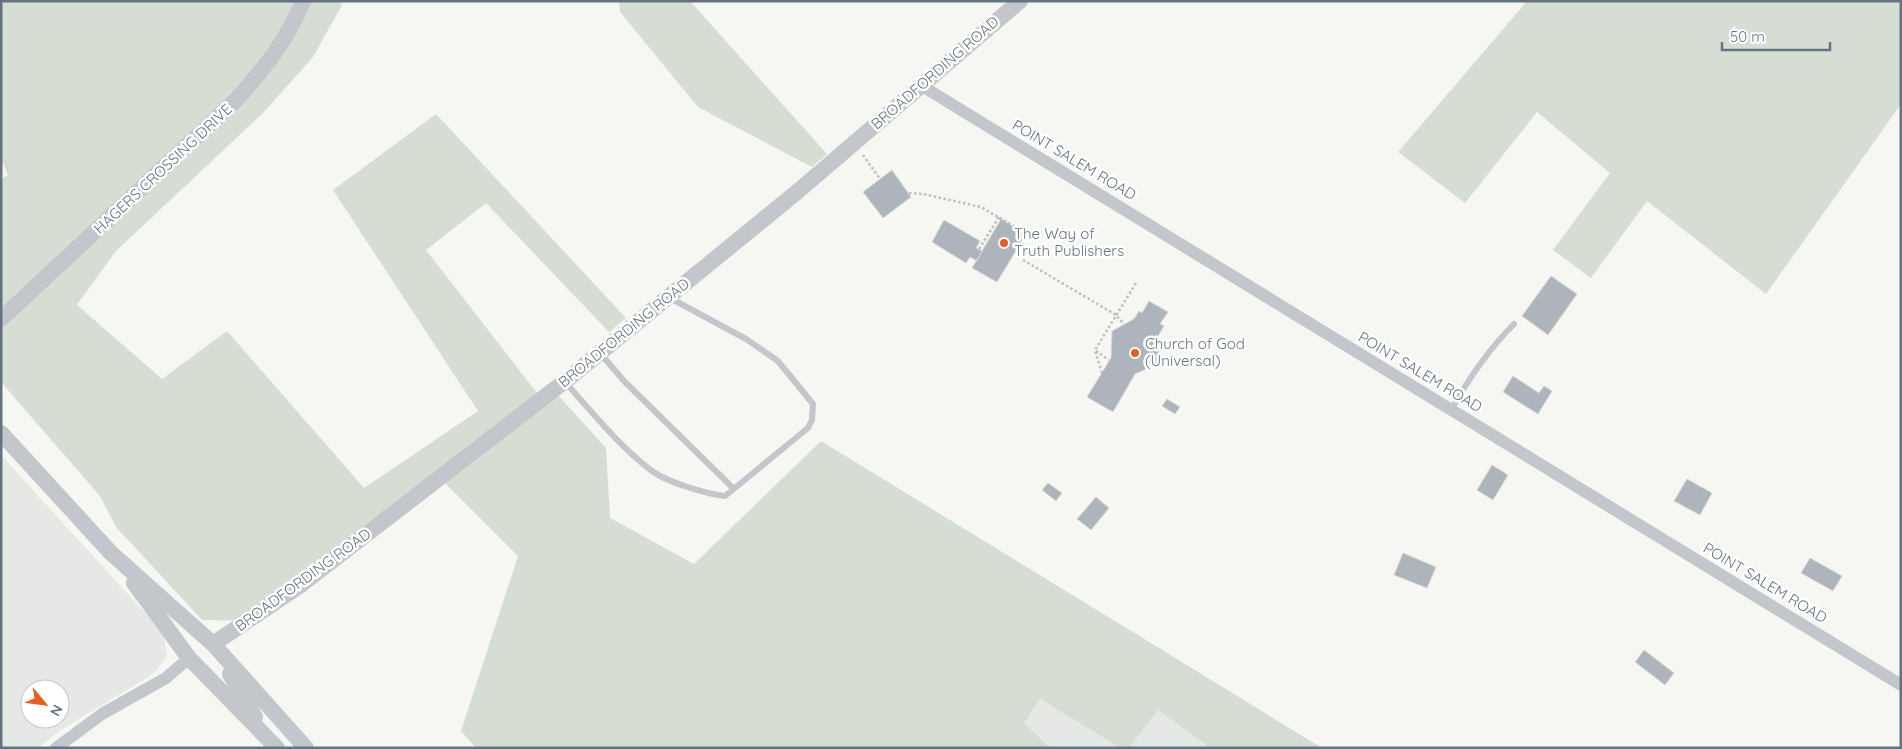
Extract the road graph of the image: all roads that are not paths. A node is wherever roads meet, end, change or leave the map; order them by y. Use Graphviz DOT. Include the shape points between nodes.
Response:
graph roads {
  1 [pos="303,1"];
  2 [pos="1020,1"];
  3 [pos="922,86"];
  4 [pos="669,297"];
  5 [pos="1,319"];
  6 [pos="1514,324"];
  7 [pos="600,353"];
  8 [pos="565,381"];
  9 [pos="1452,410"];
  10 [pos="1,433"];
  11 [pos="734,489"];
  12 [pos="112,553"];
  13 [pos="145,598"];
  14 [pos="213,644"];
  15 [pos="190,658"];
  16 [pos="1901,685"];
  17 [pos="273,744"];
  18 [pos="56,748"];
  19 [pos="306,748"];
  1 -- 5 [label="street, HAGERS CROSSING DRIVE" via="293,26 269,63 237,99"];
  2 -- 3 [label="street, BROADFORDING ROAD"];
  3 -- 4 [label="street, BROADFORDING ROAD"];
  3 -- 9 [label="street, POINT SALEM ROAD"];
  4 -- 7 [label="street, BROADFORDING ROAD"];
  4 -- 11 [label="lane" via="746,339 778,361 813,404 808,428"];
  6 -- 9 [label="lane" via="1493,345"];
  7 -- 8 [label="street, BROADFORDING ROAD"];
  7 -- 11 [label="lane" via="624,381"];
  8 -- 11 [label="lane" via="606,428 653,472 714,495 725,496"];
  8 -- 14 [label="street, BROADFORDING ROAD" via="302,584"];
  9 -- 16 [label="street, POINT SALEM ROAD"];
  10 -- 12 [label="street"];
  12 -- 13 [label="street"];
  12 -- 14 [label="street"];
  13 -- 14 [label="street"];
  13 -- 15 [label="street"];
  14 -- 17 [label="street"];
  14 -- 19 [label="street"];
  15 -- 17 [label="street"];
  15 -- 18 [label="street" via="166,678 102,714"];
}
